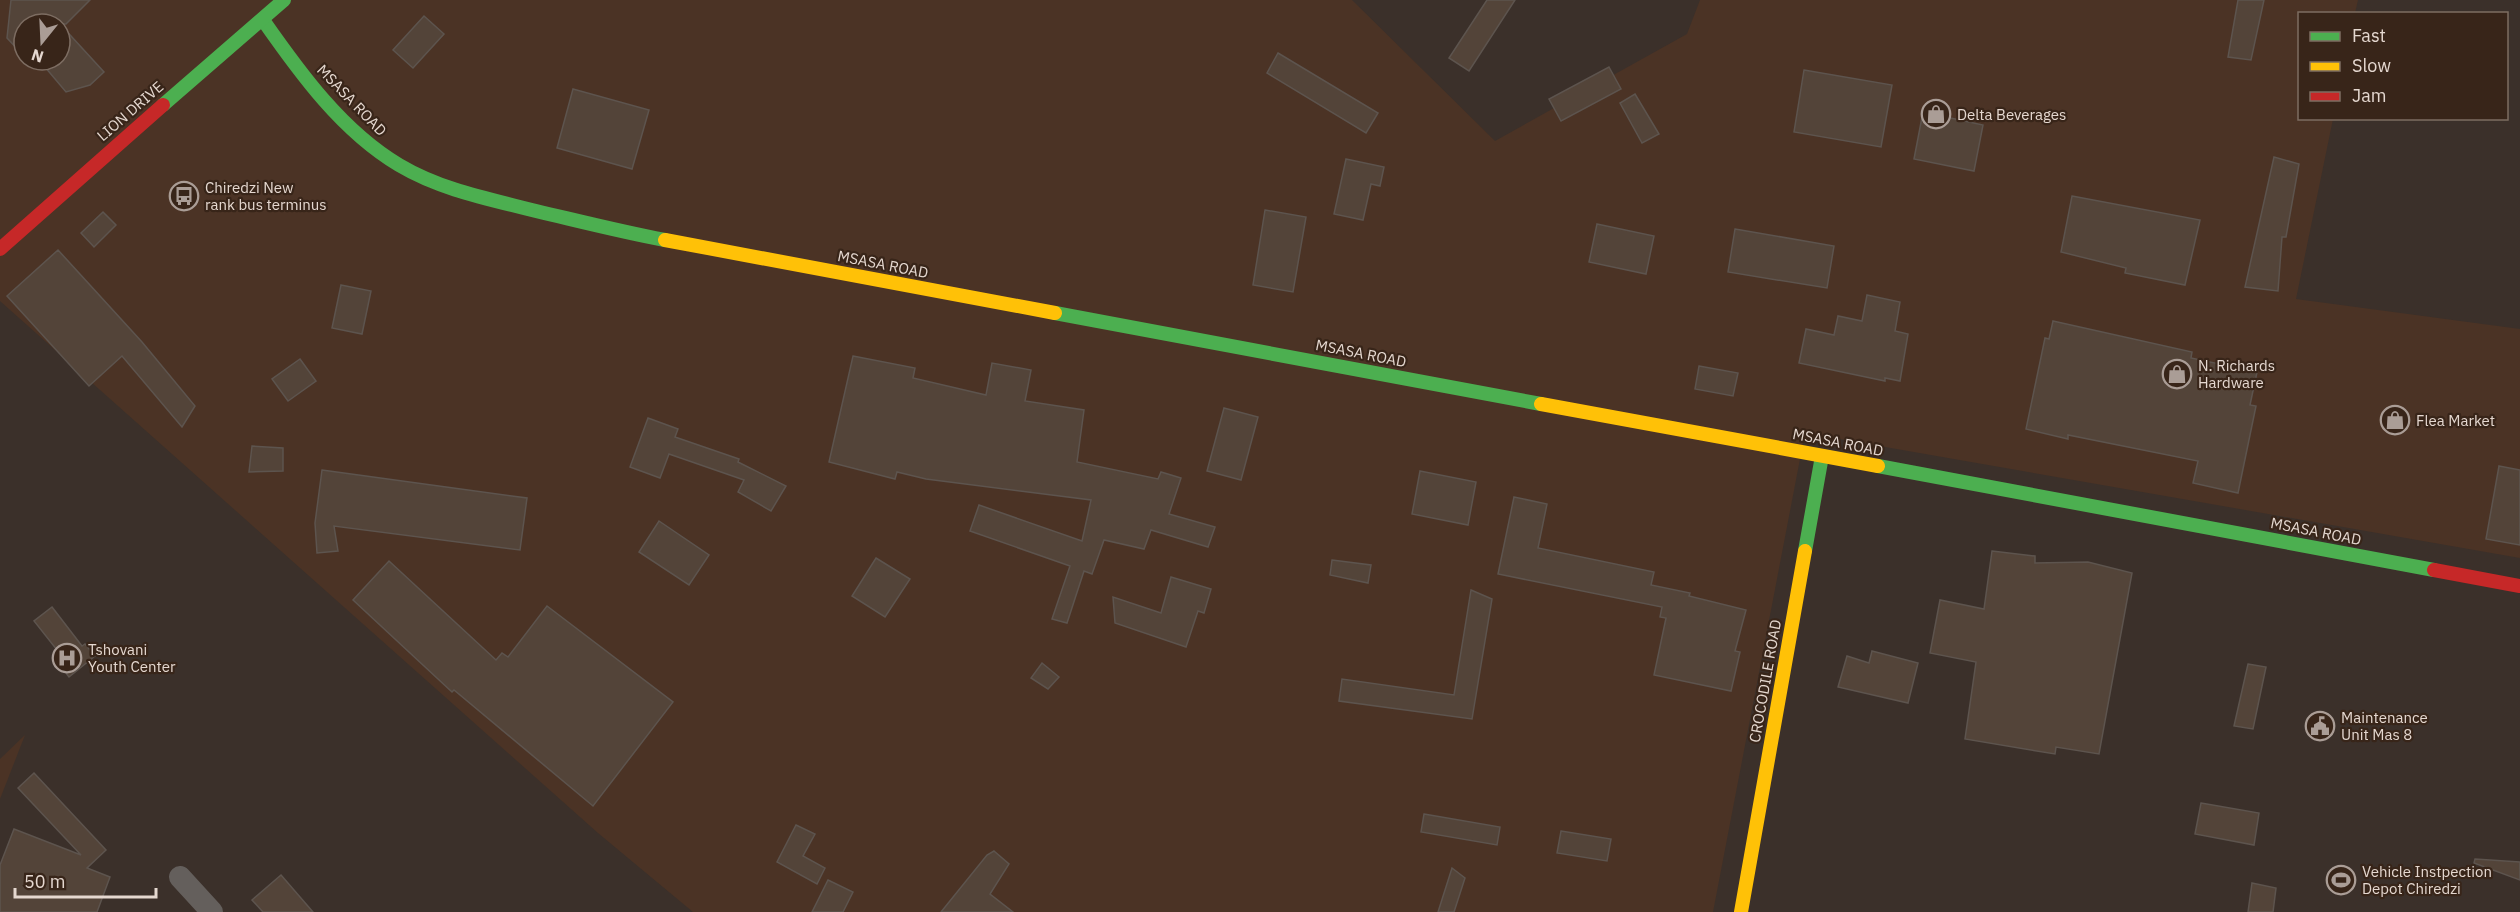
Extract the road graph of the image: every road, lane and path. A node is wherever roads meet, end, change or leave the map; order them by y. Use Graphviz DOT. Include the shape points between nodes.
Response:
graph roads {
  1 [pos="284,0"];
  2 [pos="263,20"];
  3 [pos="0,249"];
  4 [pos="1822,456"];
  5 [pos="2520,586"];
  6 [pos="180,877"];
  7 [pos="213,912"];
  8 [pos="1741,912"];
  1 -- 2 [label="street, LION DRIVE"];
  2 -- 3 [label="street, LION DRIVE"];
  2 -- 4 [label="street, MSASA ROAD" via="335,111 381,153 460,193 641,236"];
  4 -- 5 [label="street, MSASA ROAD"];
  4 -- 8 [label="street, CROCODILE ROAD"];
  6 -- 7 [label="street"];
}
